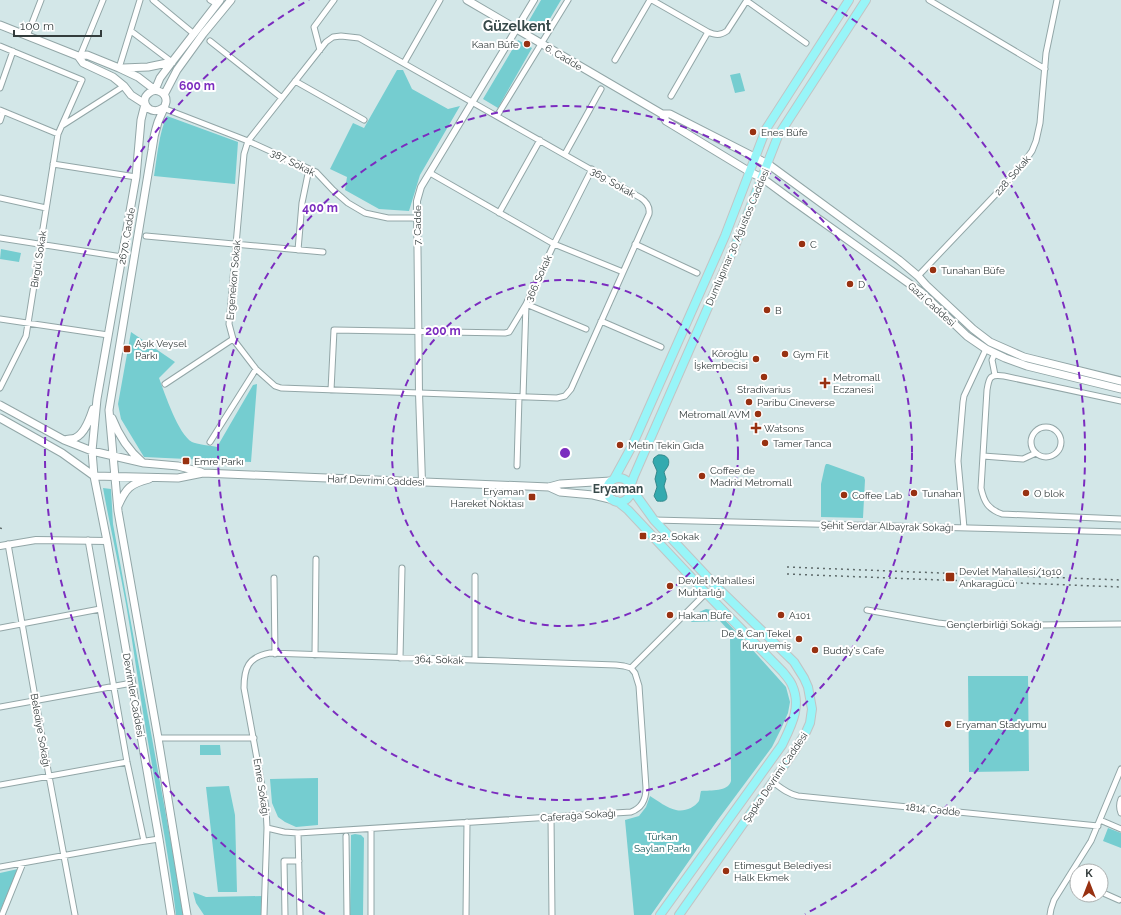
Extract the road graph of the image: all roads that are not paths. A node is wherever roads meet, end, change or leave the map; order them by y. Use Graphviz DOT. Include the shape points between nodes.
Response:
graph roads {
  1 [pos="41,0"];
  2 [pos="103,0"];
  3 [pos="140,0"];
  4 [pos="153,0"];
  5 [pos="231,0"];
  6 [pos="334,0"];
  7 [pos="440,0"];
  8 [pos="467,0"];
  9 [pos="534,0"];
  10 [pos="568,0"];
  11 [pos="651,0"];
  12 [pos="849,0"];
  13 [pos="866,0"];
  14 [pos="929,0"];
  15 [pos="1057,0"];
  16 [pos="216,1"];
  17 [pos="747,1"];
  18 [pos="0,25"];
  19 [pos="516,29"];
  20 [pos="131,31"];
  21 [pos="708,32"];
  22 [pos="194,34"];
  23 [pos="27,36"];
  24 [pos="210,41"];
  25 [pos="326,42"];
  26 [pos="806,43"];
  27 [pos="542,44"];
  28 [pos="0,46"];
  29 [pos="320,50"];
  30 [pos="14,51"];
  31 [pos="79,56"];
  32 [pos="615,60"];
  33 [pos="172,62"];
  34 [pos="404,63"];
  35 [pos="119,68"];
  36 [pos="1045,69"];
  37 [pos="295,81"];
  38 [pos="124,86"];
  39 [pos="0,88"];
  40 [pos="601,89"];
  41 [pos="155,90"];
  42 [pos="164,95"];
  43 [pos="671,96"];
  44 [pos="282,98"];
  45 [pos="472,102"];
  46 [pos="145,104"];
  47 [pos="163,108"];
  48 [pos="2,111"];
  49 [pos="662,114"];
  50 [pos="497,116"];
  51 [pos="364,120"];
  52 [pos="0,121"];
  53 [pos="62,126"];
  54 [pos="58,134"];
  55 [pos="540,140"];
  56 [pos="248,141"];
  57 [pos="565,154"];
  58 [pos="755,158"];
  59 [pos="53,164"];
  60 [pos="768,164"];
  61 [pos="309,169"];
  62 [pos="592,169"];
  63 [pos="750,172"];
  64 [pos="430,173"];
  65 [pos="136,177"];
  66 [pos="762,178"];
  67 [pos="0,198"];
  68 [pos="46,208"];
  69 [pos="499,213"];
  70 [pos="417,218"];
  71 [pos="146,236"];
  72 [pos="0,238"];
  73 [pos="41,244"];
  74 [pos="236,244"];
  75 [pos="554,244"];
  76 [pos="635,244"];
  77 [pos="298,250"];
  78 [pos="323,252"];
  79 [pos="122,257"];
  80 [pos="899,260"];
  81 [pos="891,270"];
  82 [pos="623,272"];
  83 [pos="697,273"];
  84 [pos="918,276"];
  85 [pos="526,304"];
  86 [pos="0,319"];
  87 [pos="601,321"];
  88 [pos="28,323"];
  89 [pos="586,329"];
  90 [pos="418,332"];
  91 [pos="108,335"];
  92 [pos="233,339"];
  93 [pos="661,347"];
  94 [pos="986,348"];
  95 [pos="996,349"];
  96 [pos="256,369"];
  97 [pos="995,375"];
  98 [pos="1121,381"];
  99 [pos="165,384"];
  100 [pos="0,388"];
  101 [pos="1121,389"];
  102 [pos="331,390"];
  103 [pos="419,393"];
  104 [pos="521,397"];
  105 [pos="97,399"];
  106 [pos="1121,401"];
  107 [pos="0,405"];
  108 [pos="109,410"];
  109 [pos="0,418"];
  110 [pos="64,440"];
  111 [pos="210,442"];
  112 [pos="92,450"];
  113 [pos="1036,453"];
  114 [pos="114,456"];
  115 [pos="983,456"];
  116 [pos="144,463"];
  117 [pos="517,466"];
  118 [pos="203,473"];
  119 [pos="94,476"];
  120 [pos="115,476"];
  121 [pos="156,477"];
  122 [pos="612,480"];
  123 [pos="422,482"];
  124 [pos="631,487"];
  125 [pos="549,488"];
  126 [pos="616,500"];
  127 [pos="118,506"];
  128 [pos="1121,519"];
  129 [pos="654,520"];
  130 [pos="964,528"];
  131 [pos="1121,532"];
  132 [pos="88,540"];
  133 [pos="107,541"];
  134 [pos="8,544"];
  135 [pos="0,546"];
  136 [pos="316,559"];
  137 [pos="402,568"];
  138 [pos="475,576"];
  139 [pos="274,578"];
  140 [pos="714,584"];
  141 [pos="706,593"];
  142 [pos="100,608"];
  143 [pos="868,610"];
  144 [pos="22,623"];
  145 [pos="1121,624"];
  146 [pos="0,628"];
  147 [pos="275,654"];
  148 [pos="315,655"];
  149 [pos="400,658"];
  150 [pos="475,660"];
  151 [pos="250,662"];
  152 [pos="631,668"];
  153 [pos="132,683"];
  154 [pos="114,686"];
  155 [pos="36,701"];
  156 [pos="0,707"];
  157 [pos="158,738"];
  158 [pos="254,738"];
  159 [pos="127,762"];
  160 [pos="1121,768"];
  161 [pos="49,776"];
  162 [pos="773,782"];
  163 [pos="0,785"];
  164 [pos="1121,799"];
  165 [pos="1121,813"];
  166 [pos="551,817"];
  167 [pos="1100,820"];
  168 [pos="467,822"];
  169 [pos="1098,826"];
  170 [pos="267,828"];
  171 [pos="1121,828"];
  172 [pos="371,829"];
  173 [pos="298,833"];
  174 [pos="346,836"];
  175 [pos="159,839"];
  176 [pos="144,841"];
  177 [pos="64,856"];
  178 [pos="299,861"];
  179 [pos="23,863"];
  180 [pos="1077,863"];
  181 [pos="0,867"];
  182 [pos="1069,876"];
  183 [pos="1109,896"];
  184 [pos="1119,900"];
  185 [pos="2,915"];
  186 [pos="75,915"];
  187 [pos="171,915"];
  188 [pos="187,915"];
  189 [pos="264,915"];
  190 [pos="285,915"];
  191 [pos="300,915"];
  192 [pos="347,915"];
  193 [pos="371,915"];
  194 [pos="466,915"];
  195 [pos="552,915"];
  196 [pos="660,915"];
  197 [pos="679,915"];
  198 [pos="1050,915"];
  1 -- 23 [label="street"];
  2 -- 31 [label="street"];
  3 -- 20 [label="street"];
  4 -- 22 [label="street"];
  5 -- 42 [label="main road" via="177,70"];
  6 -- 29 [label="street" via="314,27"];
  7 -- 34 [label="street"];
  8 -- 19 [label="main road, 6. Cadde"];
  9 -- 19 [label="street, 7. Cadde"];
  10 -- 27 [label="street"];
  11 -- 21 [label="street"];
  11 -- 32 [label="street"];
  12 -- 58 [label="main road, Dumlupınar 30 Ağustos Caddesi" via="766,129"];
  13 -- 60 [label="main road, Dumlupınar 30 Ağustos Caddesi" via="778,136"];
  14 -- 36 [label="street"];
  15 -- 36 [label="street, 228. Sokak"];
  16 -- 22 [label="main road"];
  17 -- 21 [label="street" via="727,31 717,35"];
  17 -- 26 [label="street"];
  18 -- 23 [label="main road"];
  19 -- 27 [label="main road, 6. Cadde"];
  19 -- 45 [label="street, 7. Cadde"];
  20 -- 33 [label="street"];
  20 -- 35 [label="street"];
  21 -- 43 [label="street"];
  22 -- 33 [label="main road"];
  23 -- 31 [label="main road"];
  24 -- 44 [label="street"];
  25 -- 29 [label="street, Ergenekon Sokak"];
  25 -- 34 [label="street, 369. Sokak" via="341,36 359,38"];
  27 -- 49 [label="main road, 6. Cadde"];
  27 -- 50 [label="street"];
  28 -- 30 [label="street"];
  29 -- 37 [label="street, Ergenekon Sokak"];
  30 -- 39 [label="street"];
  30 -- 53 [label="street, Birgül Sokak" via="82,80"];
  31 -- 35 [label="main road" via="87,55"];
  31 -- 38 [label="main road" via="83,62 113,77"];
  33 -- 35 [label="main road" via="148,67"];
  33 -- 41 [label="main road"];
  34 -- 45 [label="street, 369. Sokak"];
  35 -- 41 [label="main road" via="138,77"];
  36 -- 84 [label="street, 228. Sokak" via="1040,123 1034,147 1028,157 1017,172"];
  37 -- 44 [label="street, Ergenekon Sokak"];
  37 -- 51 [label="street"];
  38 -- 46 [label="main road" via="131,95"];
  38 -- 53 [label="street"];
  40 -- 57 [label="street"];
  41 -- 42 [label="main road"];
  41 -- 46 [label="main road" via="149,92"];
  42 -- 47 [label="main road" via="166,101"];
  44 -- 56 [label="street, Ergenekon Sokak"];
  45 -- 50 [label="street, 369. Sokak"];
  45 -- 64 [label="street, 7. Cadde"];
  46 -- 47 [label="main road" via="153,111"];
  46 -- 65 [label="main road, 2670. Cadde"];
  47 -- 56 [label="street, 387. Sokak"];
  47 -- 108 [label="main road, 2670. Cadde" via="152,150"];
  48 -- 52 [label="street"];
  48 -- 54 [label="street"];
  49 -- 58 [label="main road, 6. Cadde" via="670,114"];
  49 -- 63 [label="main road, 6. Cadde" via="666,122"];
  50 -- 55 [label="street, 369. Sokak"];
  53 -- 54 [label="street, Birgül Sokak"];
  54 -- 59 [label="street, Birgül Sokak"];
  55 -- 57 [label="street, 369. Sokak"];
  55 -- 69 [label="street"];
  56 -- 61 [label="street, 387. Sokak"];
  56 -- 74 [label="street, Ergenekon Sokak" via="244,154"];
  57 -- 62 [label="street, 369. Sokak"];
  58 -- 60 [label="main road, 6. Cadde"];
  58 -- 63 [label="main road, Dumlupınar 30 Ağustos Caddesi"];
  59 -- 65 [label="street"];
  59 -- 68 [label="street, Birgül Sokak"];
  60 -- 66 [label="main road, Dumlupınar 30 Ağustos Caddesi"];
  60 -- 80 [label="main road, Gazi Caddesi"];
  61 -- 70 [label="street, 387. Sokak" via="316,172 348,204 365,213 388,218"];
  61 -- 77 [label="street" via="302,203"];
  62 -- 75 [label="street, 366. Sokak"];
  62 -- 76 [label="street, 369. Sokak" via="641,198 648,205 649,214"];
  63 -- 66 [label="main road, 6. Cadde"];
  63 -- 122 [label="main road, Dumlupınar 30 Ağustos Caddesi" via="632,446"];
  64 -- 69 [label="street"];
  64 -- 70 [label="street, 7. Cadde" via="421,187 417,200"];
  65 -- 79 [label="main road, 2670. Cadde"];
  66 -- 81 [label="main road, Gazi Caddesi"];
  66 -- 124 [label="main road, Dumlupınar 30 Ağustos Caddesi" via="735,247 646,447"];
  67 -- 68 [label="street"];
  68 -- 73 [label="street, Birgül Sokak"];
  69 -- 75 [label="street"];
  70 -- 90 [label="street, 7. Cadde"];
  71 -- 74 [label="street"];
  72 -- 73 [label="street"];
  73 -- 79 [label="street"];
  73 -- 88 [label="street, Birgül Sokak"];
  74 -- 77 [label="street"];
  74 -- 92 [label="street, Ergenekon Sokak" via="229,324"];
  75 -- 82 [label="street"];
  75 -- 85 [label="street, 366. Sokak"];
  76 -- 82 [label="street, 369. Sokak"];
  76 -- 83 [label="street"];
  77 -- 78 [label="street"];
  79 -- 91 [label="main road, 2670. Cadde"];
  80 -- 81 [label="main road"];
  80 -- 84 [label="main road, Gazi Caddesi"];
  81 -- 94 [label="main road, Gazi Caddesi" via="921,292 967,336"];
  82 -- 87 [label="street, 369. Sokak"];
  84 -- 95 [label="main road, Gazi Caddesi"];
  85 -- 89 [label="street"];
  85 -- 90 [label="street" via="509,332"];
  85 -- 104 [label="street, 366. Sokak"];
  86 -- 88 [label="street"];
  87 -- 93 [label="street"];
  87 -- 104 [label="street, 369. Sokak" via="565,396"];
  88 -- 91 [label="street"];
  88 -- 100 [label="street, Birgül Sokak" via="26,336"];
  90 -- 102 [label="street" via="334,330"];
  90 -- 103 [label="street, 7. Cadde"];
  91 -- 105 [label="main road, 2670. Cadde"];
  92 -- 96 [label="street, Ergenekon Sokak"];
  92 -- 99 [label="street"];
  94 -- 95 [label="main road, Gazi Caddesi"];
  94 -- 130 [label="street" via="962,402 958,462"];
  95 -- 97 [label="street" via="992,360"];
  95 -- 98 [label="main road, Gazi Caddesi"];
  95 -- 101 [label="main road, Gazi Caddesi" via="1015,362 1027,366"];
  96 -- 102 [label="street, Ergenekon Sokak" via="275,386 282,388"];
  96 -- 111 [label="street"];
  97 -- 106 [label="street"];
  97 -- 115 [label="street" via="988,383"];
  102 -- 103 [label="street, Ergenekon Sokak"];
  103 -- 104 [label="street, 369. Sokak"];
  103 -- 123 [label="street, 7. Cadde"];
  104 -- 117 [label="street, 366. Sokak"];
  105 -- 110 [label="main road" via="90,419 81,433 76,438"];
  105 -- 112 [label="main road, 2670. Cadde"];
  107 -- 110 [label="main road, Harf Devrimi Caddesi"];
  108 -- 114 [label="main road, 2670. Cadde"];
  108 -- 116 [label="main road" via="127,447"];
  109 -- 119 [label="main road" via="62,453"];
  110 -- 112 [label="main road, Harf Devrimi Caddesi"];
  112 -- 114 [label="main road, Harf Devrimi Caddesi"];
  112 -- 119 [label="main road, 2670. Cadde"];
  113 -- 113 [label="street" via="1050,456 1058,450 1060,440 1056,431 1047,427 1035,432 1031,445"];
  113 -- 115 [label="street" via="1023,459"];
  114 -- 116 [label="main road, Harf Devrimi Caddesi"];
  114 -- 120 [label="main road, 2670. Cadde"];
  115 -- 128 [label="street" via="983,497 994,511 1009,515"];
  116 -- 118 [label="main road, Harf Devrimi Caddesi" via="178,466"];
  118 -- 121 [label="main road, Harf Devrimi Caddesi" via="178,478"];
  118 -- 123 [label="main road, Harf Devrimi Caddesi"];
  119 -- 120 [label="main road, Harf Devrimi Caddesi"];
  119 -- 133 [label="main road, Devrimler Caddesi"];
  120 -- 121 [label="main road, Harf Devrimi Caddesi"];
  120 -- 127 [label="main road, Devrimler Caddesi"];
  121 -- 127 [label="main road" via="138,482 129,488"];
  122 -- 124 [label="main road" via="625,479"];
  122 -- 125 [label="main road, Harf Devrimi Caddesi" via="560,484"];
  122 -- 126 [label="main road" via="608,491"];
  123 -- 125 [label="main road, Harf Devrimi Caddesi"];
  124 -- 126 [label="main road" via="627,498"];
  124 -- 129 [label="main road, Şapka Devrimi Caddesi"];
  125 -- 126 [label="main road, Harf Devrimi Caddesi"];
  126 -- 141 [label="main road, Şapka Devrimi Caddesi"];
  127 -- 157 [label="main road, Devrimler Caddesi"];
  129 -- 130 [label="street, Şehit Serdar Albayrak Sokağı"];
  129 -- 140 [label="main road, Şapka Devrimi Caddesi"];
  130 -- 131 [label="street, Şehit Serdar Albayrak Sokağı"];
  132 -- 133 [label="street"];
  132 -- 134 [label="street" via="36,540"];
  132 -- 142 [label="street"];
  133 -- 153 [label="main road, Devrimler Caddesi"];
  134 -- 135 [label="street"];
  134 -- 144 [label="street, Belediye Sokağı"];
  136 -- 148 [label="street"];
  137 -- 149 [label="street"];
  138 -- 150 [label="street"];
  139 -- 147 [label="street"];
  140 -- 141 [label="main road"];
  140 -- 162 [label="main road, Şapka Devrimi Caddesi" via="794,662 808,687 812,709 810,723"];
  141 -- 152 [label="street"];
  141 -- 196 [label="main road, Şapka Devrimi Caddesi" via="783,672 796,695 796,713 782,745"];
  142 -- 144 [label="street"];
  142 -- 154 [label="street"];
  143 -- 145 [label="street, Gençlerbirliği Sokağı" via="965,626"];
  144 -- 146 [label="street"];
  144 -- 155 [label="street, Belediye Sokağı"];
  147 -- 148 [label="street, 364. Sokak"];
  147 -- 151 [label="street, 364. Sokak" via="261,655"];
  148 -- 149 [label="street, 364. Sokak"];
  149 -- 150 [label="street, 364. Sokak"];
  150 -- 152 [label="street, 364. Sokak" via="616,665"];
  151 -- 158 [label="street, Emre Sokağı" via="245,673 244,688"];
  152 -- 166 [label="street, Caferağa Sokağı" via="639,686 646,788 644,802 631,812"];
  153 -- 154 [label="street"];
  153 -- 175 [label="main road, Devrimler Caddesi"];
  154 -- 155 [label="street"];
  154 -- 159 [label="street"];
  155 -- 156 [label="street"];
  155 -- 161 [label="street, Belediye Sokağı"];
  157 -- 158 [label="street"];
  157 -- 188 [label="main road, Devrimler Caddesi"];
  158 -- 170 [label="street, Emre Sokağı"];
  159 -- 161 [label="street"];
  159 -- 176 [label="street"];
  160 -- 167 [label="street"];
  161 -- 163 [label="street"];
  161 -- 177 [label="street, Belediye Sokağı"];
  162 -- 169 [label="street, 1814. Cadde" via="792,795 798,796"];
  162 -- 197 [label="main road, Şapka Devrimi Caddesi"];
  164 -- 165 [label="street"];
  166 -- 168 [label="street, Caferağa Sokağı"];
  166 -- 195 [label="street"];
  167 -- 169 [label="street"];
  167 -- 171 [label="street"];
  168 -- 172 [label="street, Caferağa Sokağı"];
  168 -- 194 [label="street"];
  169 -- 180 [label="street"];
  170 -- 173 [label="street, Caferağa Sokağı"];
  170 -- 189 [label="street, Emre Sokağı"];
  172 -- 173 [label="street, Caferağa Sokağı"];
  172 -- 193 [label="street"];
  173 -- 178 [label="street"];
  174 -- 192 [label="street"];
  175 -- 176 [label="street"];
  175 -- 187 [label="main road, Devrimler Caddesi"];
  176 -- 177 [label="street"];
  177 -- 179 [label="street"];
  177 -- 186 [label="street, Belediye Sokağı"];
  178 -- 190 [label="street" via="284,861"];
  178 -- 191 [label="street"];
  179 -- 181 [label="street"];
  179 -- 185 [label="street"];
  182 -- 198 [label="street" via="1054,900"];
  183 -- 184 [label="street"];
}
